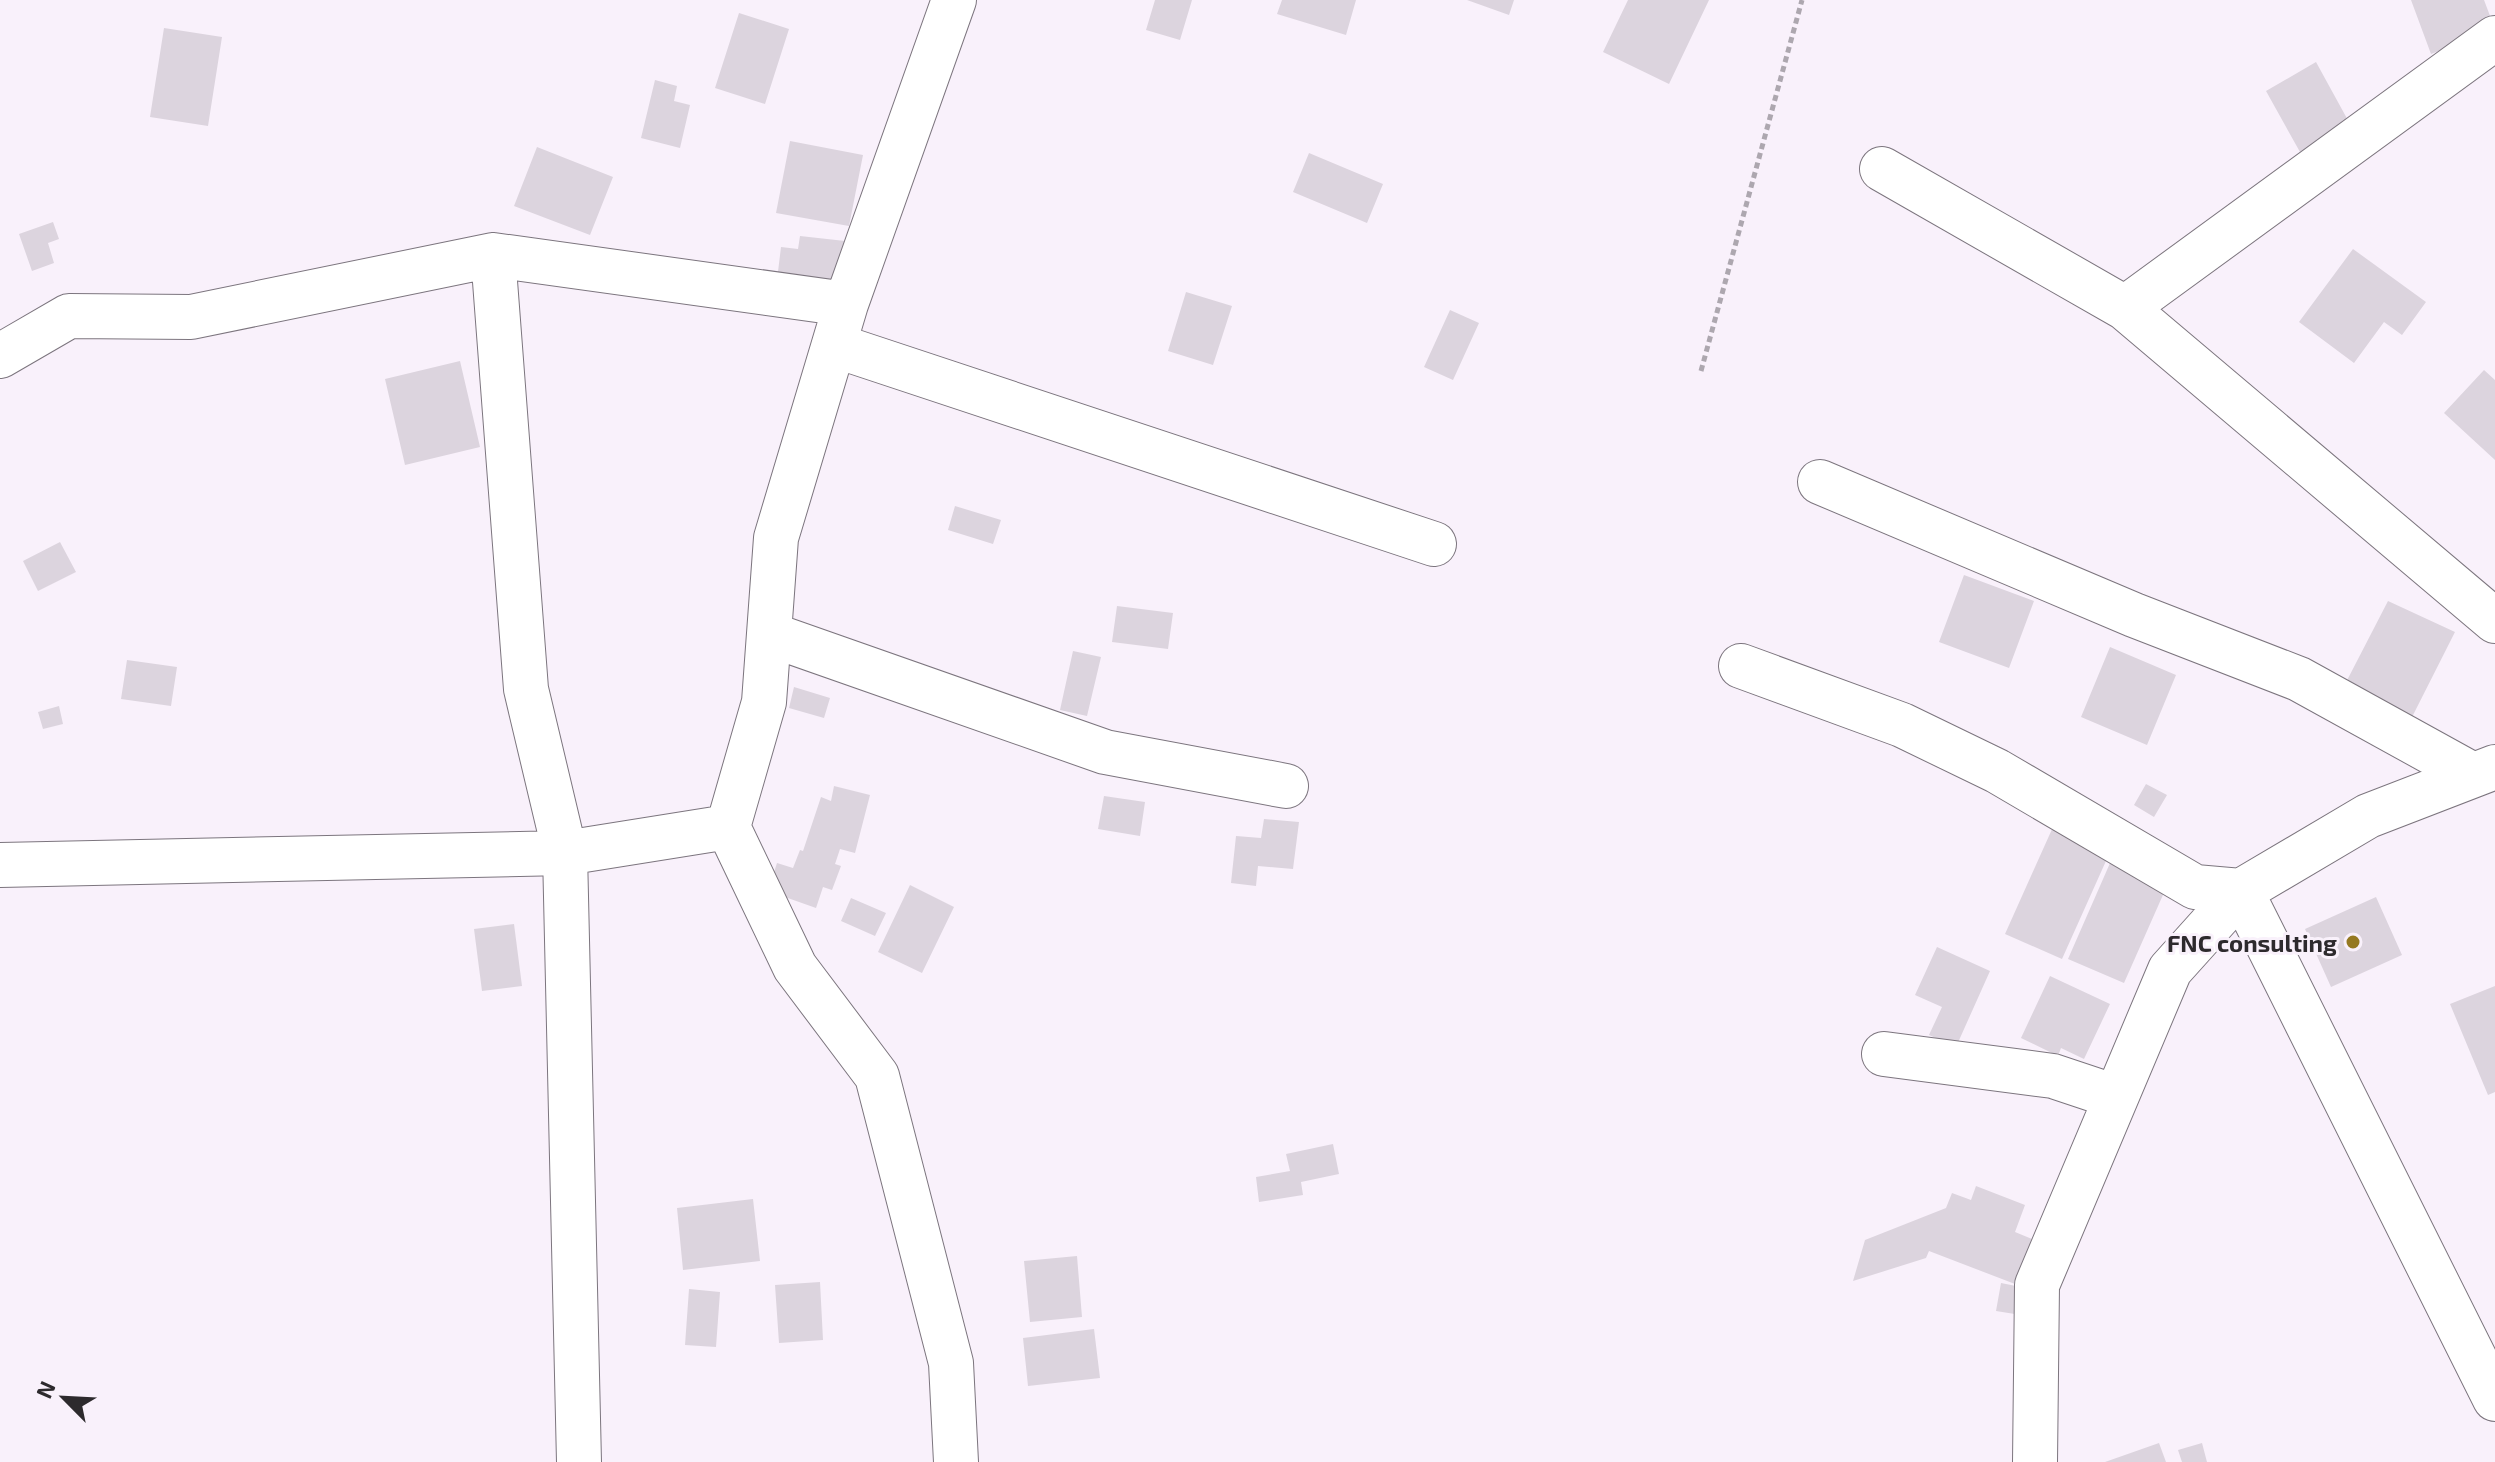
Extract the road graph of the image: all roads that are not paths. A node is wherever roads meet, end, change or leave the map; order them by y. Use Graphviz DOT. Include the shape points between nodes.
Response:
graph roads {
  1 [pos="954,0"];
  2 [pos="2495,38"];
  3 [pos="1882,169"];
  4 [pos="493,255"];
  5 [pos="846,304"];
  6 [pos="2125,308"];
  7 [pos="834,345"];
  8 [pos="0,356"];
  9 [pos="1820,482"];
  10 [pos="1434,544"];
  11 [pos="2495,621"];
  12 [pos="769,634"];
  13 [pos="1741,666"];
  14 [pos="2484,771"];
  15 [pos="1286,786"];
  16 [pos="728,827"];
  17 [pos="565,853"];
  18 [pos="0,865"];
  19 [pos="2241,891"];
  20 [pos="1884,1054"];
  21 [pos="2116,1097"];
  22 [pos="2495,1399"];
  23 [pos="579,1462"];
  24 [pos="956,1462"];
  25 [pos="2035,1462"];
  1 -- 5 [label="street"];
  2 -- 6 [label="street"];
  3 -- 6 [label="street"];
  4 -- 5 [label="street"];
  4 -- 8 [label="street" via="191,317 69,316"];
  4 -- 17 [label="street" via="526,689"];
  5 -- 7 [label="street"];
  6 -- 11 [label="street"];
  7 -- 10 [label="street"];
  7 -- 12 [label="street" via="776,538"];
  9 -- 14 [label="street" via="2299,679"];
  12 -- 15 [label="street" via="1105,752"];
  12 -- 16 [label="street" via="764,702"];
  13 -- 19 [label="street" via="1902,725 1997,771 2195,887"];
  14 -- 19 [label="street" via="2368,816"];
  16 -- 17 [label="street"];
  16 -- 24 [label="street" via="795,967 877,1076 951,1363"];
  17 -- 18 [label="street"];
  17 -- 23 [label="street"];
  19 -- 21 [label="street" via="2170,970"];
  19 -- 22 [label="street"];
  20 -- 21 [label="street" via="2053,1076"];
  21 -- 25 [label="street" via="2037,1285"];
}
